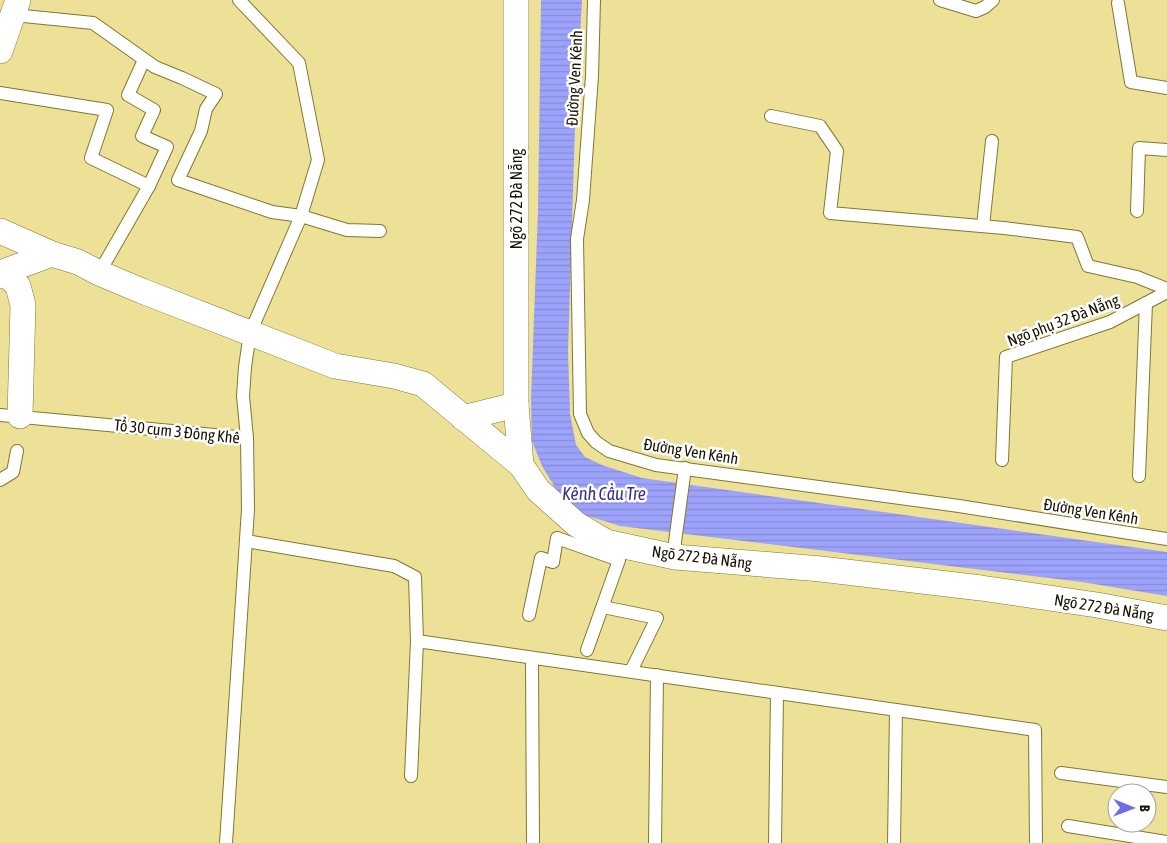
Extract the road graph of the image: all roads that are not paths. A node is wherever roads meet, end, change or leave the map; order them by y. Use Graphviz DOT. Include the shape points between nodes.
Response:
graph roads {
  1 [pos="239,0"];
  2 [pos="516,0"];
  3 [pos="594,0"];
  4 [pos="940,0"];
  5 [pos="993,0"];
  6 [pos="1118,4"];
  7 [pos="16,7"];
  8 [pos="0,50"];
  9 [pos="144,60"];
  10 [pos="1167,88"];
  11 [pos="0,93"];
  12 [pos="771,116"];
  13 [pos="992,141"];
  14 [pos="1167,150"];
  15 [pos="149,186"];
  16 [pos="1137,211"];
  17 [pos="301,216"];
  18 [pos="983,226"];
  19 [pos="0,231"];
  20 [pos="380,231"];
  21 [pos="52,254"];
  22 [pos="100,273"];
  23 [pos="0,274"];
  24 [pos="1167,291"];
  25 [pos="1146,303"];
  26 [pos="250,333"];
  27 [pos="516,405"];
  28 [pos="10,415"];
  29 [pos="463,418"];
  30 [pos="248,438"];
  31 [pos="17,451"];
  32 [pos="1002,460"];
  33 [pos="521,465"];
  34 [pos="684,472"];
  35 [pos="1139,476"];
  36 [pos="0,480"];
  37 [pos="1167,539"];
  38 [pos="246,541"];
  39 [pos="675,550"];
  40 [pos="613,551"];
  41 [pos="603,606"];
  42 [pos="529,615"];
  43 [pos="1167,618"];
  44 [pos="417,641"];
  45 [pos="587,650"];
  46 [pos="532,658"];
  47 [pos="631,671"];
  48 [pos="657,675"];
  49 [pos="777,693"];
  50 [pos="896,710"];
  51 [pos="1061,773"];
  52 [pos="411,776"];
  53 [pos="1167,787"];
  54 [pos="1068,826"];
  55 [pos="1149,841"];
  56 [pos="1167,842"];
  57 [pos="226,843"];
  58 [pos="533,843"];
  59 [pos="655,843"];
  60 [pos="775,843"];
  61 [pos="894,843"];
  62 [pos="1036,843"];
  1 -- 17 [label="lane, Tổ 30 cụm 3 Đông Khê" via="299,63 318,160"];
  2 -- 27 [label="street, Ngõ 272 Đà Nẵng"];
  3 -- 34 [label="lane, Đường Ven Kênh" via="592,76 578,239 580,414 588,433 609,451"];
  4 -- 5 [label="lane" via="976,11"];
  6 -- 10 [label="lane" via="1131,82"];
  7 -- 8 [label="street"];
  7 -- 9 [label="lane" via="93,23"];
  9 -- 15 [label="lane" via="128,94 154,110 142,136 167,147"];
  9 -- 17 [label="lane" via="216,94 206,109 201,131 178,180 272,212"];
  11 -- 15 [label="lane" via="107,110 91,158"];
  12 -- 18 [label="lane" via="820,126 837,151 830,213"];
  13 -- 18 [label="lane"];
  14 -- 16 [label="lane" via="1139,148"];
  15 -- 22 [label="lane"];
  17 -- 20 [label="lane" via="347,230"];
  17 -- 26 [label="lane, Tổ 30 cụm 3 Đông Khê"];
  18 -- 24 [label="lane" via="1077,237 1088,266 1137,277"];
  19 -- 21 [label="street"];
  21 -- 22 [label="street"];
  21 -- 23 [label="street"];
  22 -- 26 [label="street"];
  23 -- 28 [label="street" via="18,286 23,305"];
  24 -- 25 [label="lane, Ngõ phụ 32 Đà Nẵng"];
  25 -- 32 [label="lane, Ngõ phụ 32 Đà Nẵng" via="1110,322 1006,356"];
  25 -- 35 [label="lane"];
  26 -- 29 [label="street" via="335,366 423,384"];
  26 -- 30 [label="lane, Tổ 30 cụm 3 Đông Khê" via="243,396"];
  27 -- 29 [label="street"];
  27 -- 33 [label="street, Ngõ 272 Đà Nẵng"];
  28 -- 30 [label="lane, Tổ 30 cụm 3 Đông Khê"];
  29 -- 33 [label="street"];
  30 -- 38 [label="lane"];
  31 -- 36 [label="lane" via="13,472"];
  33 -- 40 [label="street, Ngõ 272 Đà Nẵng" via="538,490"];
  34 -- 37 [label="lane, Đường Ven Kênh" via="959,506"];
  34 -- 39 [label="lane"];
  38 -- 44 [label="lane" via="394,566 415,577"];
  38 -- 57 [label="lane"];
  39 -- 40 [label="street, Ngõ 272 Đà Nẵng"];
  39 -- 43 [label="street, Ngõ 272 Đà Nẵng" via="981,588"];
  40 -- 41 [label="lane"];
  40 -- 42 [label="lane" via="557,538 553,562 541,558"];
  41 -- 45 [label="lane"];
  41 -- 47 [label="lane" via="657,618"];
  44 -- 46 [label="lane"];
  44 -- 52 [label="lane"];
  46 -- 47 [label="lane"];
  46 -- 58 [label="lane"];
  47 -- 48 [label="lane"];
  48 -- 49 [label="lane"];
  48 -- 59 [label="lane"];
  49 -- 50 [label="lane"];
  49 -- 60 [label="lane"];
  50 -- 61 [label="lane"];
  50 -- 62 [label="lane" via="1034,730"];
  51 -- 53 [label="lane"];
  54 -- 55 [label="lane"];
  55 -- 56 [label="lane"];
}
